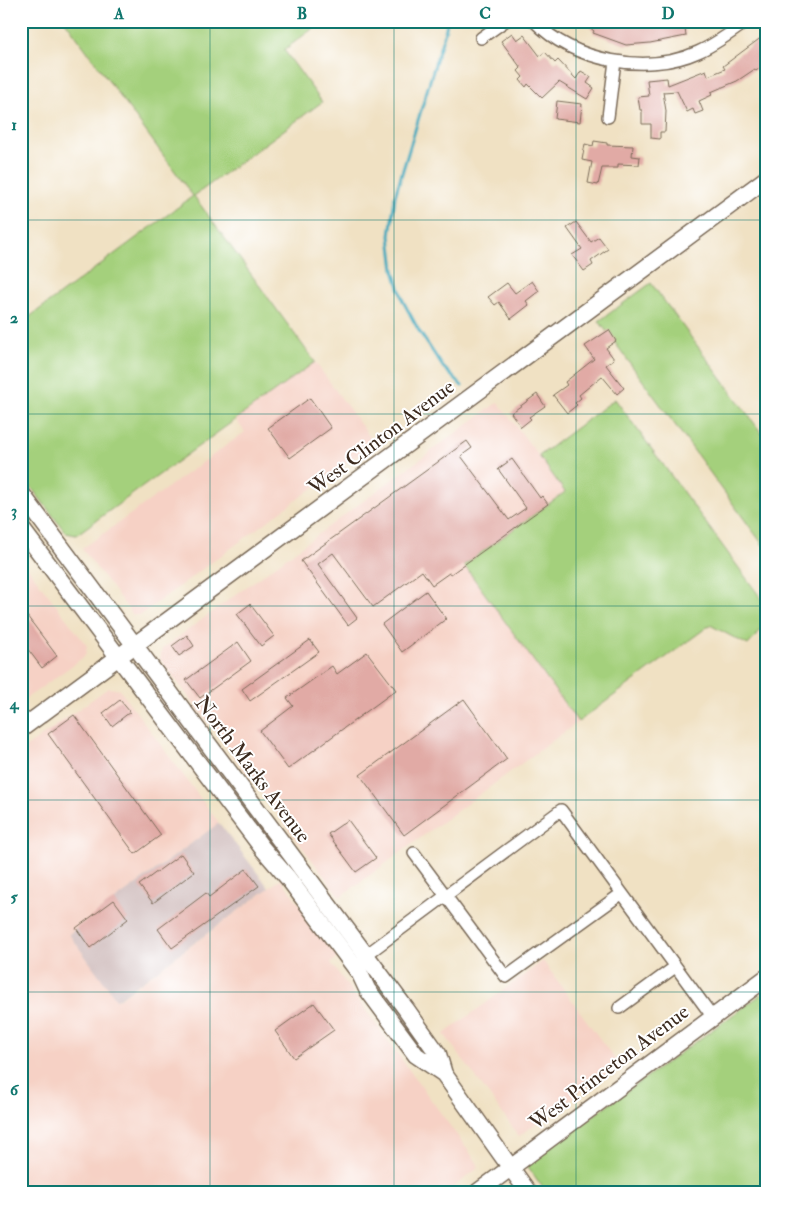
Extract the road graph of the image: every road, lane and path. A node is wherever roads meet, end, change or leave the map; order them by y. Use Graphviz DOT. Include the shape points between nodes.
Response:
graph roads {
  1 [pos="505,21"];
  2 [pos="534,21"];
  3 [pos="747,21"];
  4 [pos="481,38"];
  5 [pos="615,61"];
  6 [pos="608,117"];
  7 [pos="766,179"];
  8 [pos="21,493"];
  9 [pos="21,528"];
  10 [pos="135,646"];
  11 [pos="119,658"];
  12 [pos="21,729"];
  13 [pos="414,853"];
  14 [pos="621,894"];
  15 [pos="446,896"];
  16 [pos="366,955"];
  17 [pos="675,967"];
  18 [pos="360,974"];
  19 [pos="766,978"];
  20 [pos="619,1008"];
  21 [pos="406,1009"];
  22 [pos="712,1016"];
  23 [pos="444,1074"];
  24 [pos="510,1168"];
  25 [pos="478,1192"];
  26 [pos="528,1192"];
  1 -- 4 [label="street"];
  2 -- 5 [label="street" via="578,50"];
  3 -- 5 [label="street" via="697,53 662,61"];
  5 -- 6 [label="street"];
  7 -- 10 [label="main road, West Clinton Avenue"];
  8 -- 10 [label="main road, North Marks Avenue"];
  9 -- 11 [label="main road, North Marks Avenue"];
  10 -- 11 [label="main road, West Clinton Avenue"];
  10 -- 16 [label="main road, North Marks Avenue"];
  11 -- 12 [label="main road, West Clinton Avenue"];
  11 -- 18 [label="main road, North Marks Avenue"];
  13 -- 15 [label="street"];
  14 -- 15 [label="street" via="506,977"];
  14 -- 15 [label="street" via="561,810"];
  14 -- 17 [label="street"];
  15 -- 16 [label="street"];
  16 -- 21 [label="main road, North Marks Avenue"];
  17 -- 20 [label="street"];
  17 -- 22 [label="street"];
  18 -- 21 [label="main road" via="395,1008"];
  18 -- 23 [label="main road, North Marks Avenue" via="367,989 416,1055"];
  19 -- 22 [label="main road, West Princeton Avenue"];
  21 -- 23 [label="main road, North Marks Avenue" via="438,1054"];
  22 -- 24 [label="main road, West Princeton Avenue"];
  23 -- 24 [label="main road, North Marks Avenue"];
  24 -- 25 [label="main road, West Princeton Avenue"];
  24 -- 26 [label="main road, North Marks Avenue"];
}
